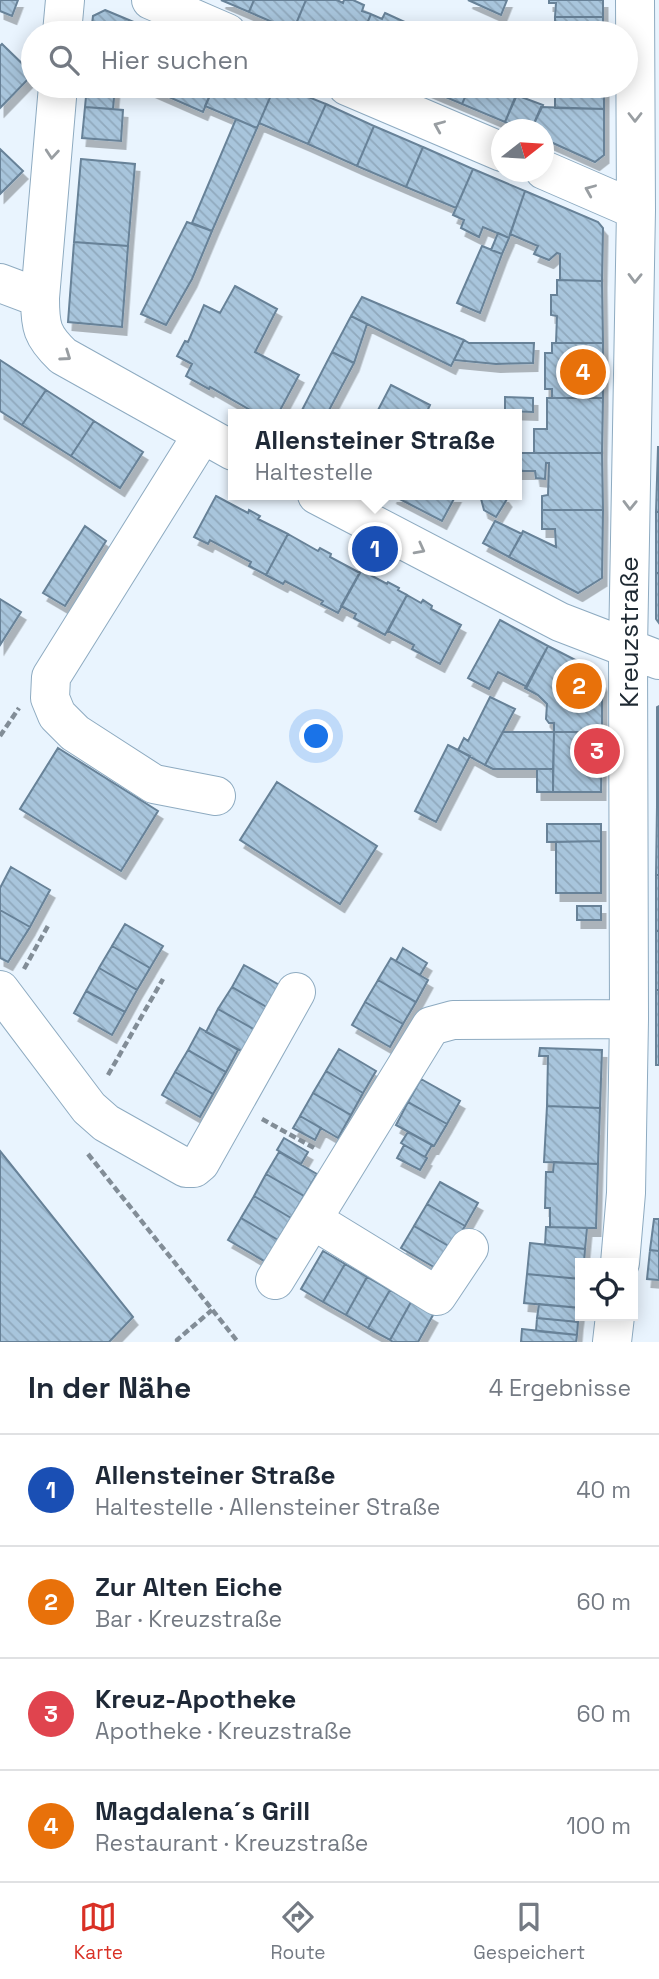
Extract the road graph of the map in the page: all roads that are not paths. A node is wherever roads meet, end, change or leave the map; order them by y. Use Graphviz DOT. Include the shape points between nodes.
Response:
graph roads {
  1 [pos="65,0"];
  2 [pos="151,0"];
  3 [pos="635,0"];
  4 [pos="63,21"];
  5 [pos="199,21"];
  6 [pos="635,21"];
  7 [pos="57,98"];
  8 [pos="375,98"];
  9 [pos="635,98"];
  10 [pos="491,147"];
  11 [pos="554,174"];
  12 [pos="636,209"];
  13 [pos="0,283"];
  14 [pos="40,298"];
  15 [pos="218,443"];
  16 [pos="327,500"];
  17 [pos="643,655"];
  18 [pos="216,796"];
  19 [pos="296,992"];
  20 [pos="3,994"];
  21 [pos="628,1018"];
  22 [pos="643,1094"];
  23 [pos="313,1220"];
  24 [pos="469,1248"];
  25 [pos="620,1258"];
  26 [pos="275,1280"];
  27 [pos="614,1321"];
  28 [pos="612,1342"];
  1 -- 4 [label="street"];
  2 -- 5 [label="street"];
  3 -- 6 [label="street, Kreuzstraße, one-way"];
  7 -- 14 [label="street, one-way"];
  10 -- 8 [label="street, one-way"];
  9 -- 12 [label="street, Kreuzstraße, one-way"];
  12 -- 11 [label="street, one-way"];
  12 -- 17 [label="street, Kreuzstraße, one-way"];
  13 -- 14 [label="street"];
  14 -- 15 [label="street, one-way" via="40,321 47,341 63,356"];
  15 -- 18 [label="street" via="51,677 50,698 57,715 75,733 154,784"];
  16 -- 17 [label="street, one-way" via="560,622"];
  17 -- 21 [label="street, Kreuzstraße"];
  19 -- 20 [label="street" via="194,1168 186,1168 106,1124"];
  21 -- 22 [label="street, Kreuzstraße"];
  21 -- 23 [label="street" via="453,1020 431,1026"];
  22 -- 25 [label="street, Kreuzstraße"];
  23 -- 24 [label="street" via="437,1296"];
  23 -- 26 [label="street"];
  27 -- 28 [label="street"];
}
